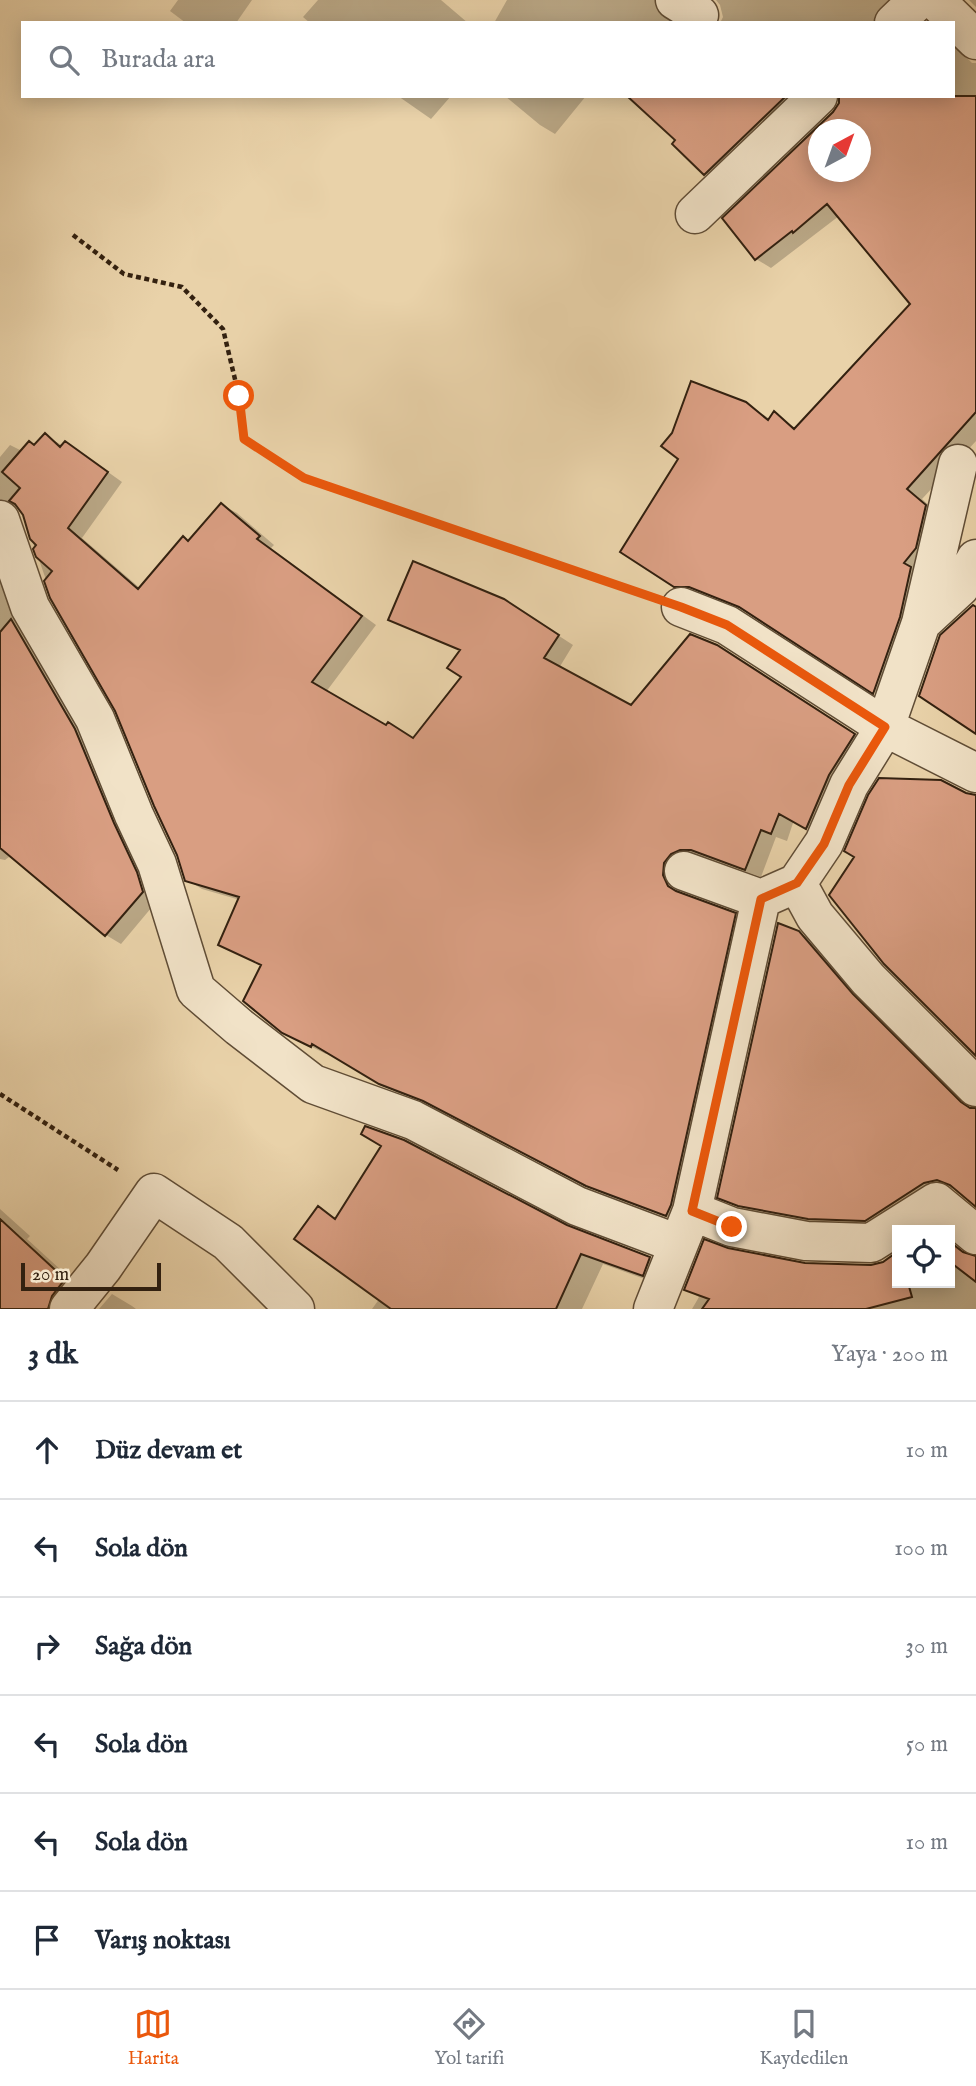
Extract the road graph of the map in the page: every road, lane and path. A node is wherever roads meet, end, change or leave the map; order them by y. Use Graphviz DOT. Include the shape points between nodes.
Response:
graph roads {
  1 [pos="918,0"];
  2 [pos="935,0"];
  3 [pos="896,21"];
  4 [pos="976,40"];
  5 [pos="816,98"];
  6 [pos="695,214"];
  7 [pos="73,235"];
  8 [pos="958,464"];
  9 [pos="0,520"];
  10 [pos="976,559"];
  11 [pos="681,607"];
  12 [pos="921,623"];
  13 [pos="885,727"];
  14 [pos="976,773"];
  15 [pos="684,871"];
  16 [pos="797,883"];
  17 [pos="761,899"];
  18 [pos="976,1087"];
  19 [pos="0,1094"];
  20 [pos="155,1193"];
  21 [pos="685,1228"];
  22 [pos="976,1236"];
  23 [pos="660,1306"];
  24 [pos="289,1307"];
  25 [pos="69,1309"];
  1 -- 3 [label="street"];
  2 -- 4 [label="street"];
  5 -- 6 [label="street"];
  7 -- 11 [label="path" via="124,274 182,287 223,329 244,439 304,478"];
  8 -- 12 [label="street"];
  9 -- 21 [label="street" via="30,607 95,719 157,863 196,990 313,1084 414,1120 577,1206"];
  10 -- 12 [label="street" via="960,587"];
  11 -- 13 [label="street" via="727,625"];
  12 -- 13 [label="street"];
  13 -- 14 [label="street"];
  13 -- 16 [label="street" via="849,785 824,844"];
  15 -- 17 [label="street"];
  16 -- 17 [label="street"];
  16 -- 18 [label="street" via="815,916 868,979"];
  17 -- 21 [label="street"];
  19 -- 20 [label="path"];
  20 -- 24 [label="street" via="228,1242"];
  20 -- 25 [label="street"];
  21 -- 22 [label="street" via="732,1227 806,1241 871,1243 936,1202"];
  21 -- 23 [label="street"];
}
